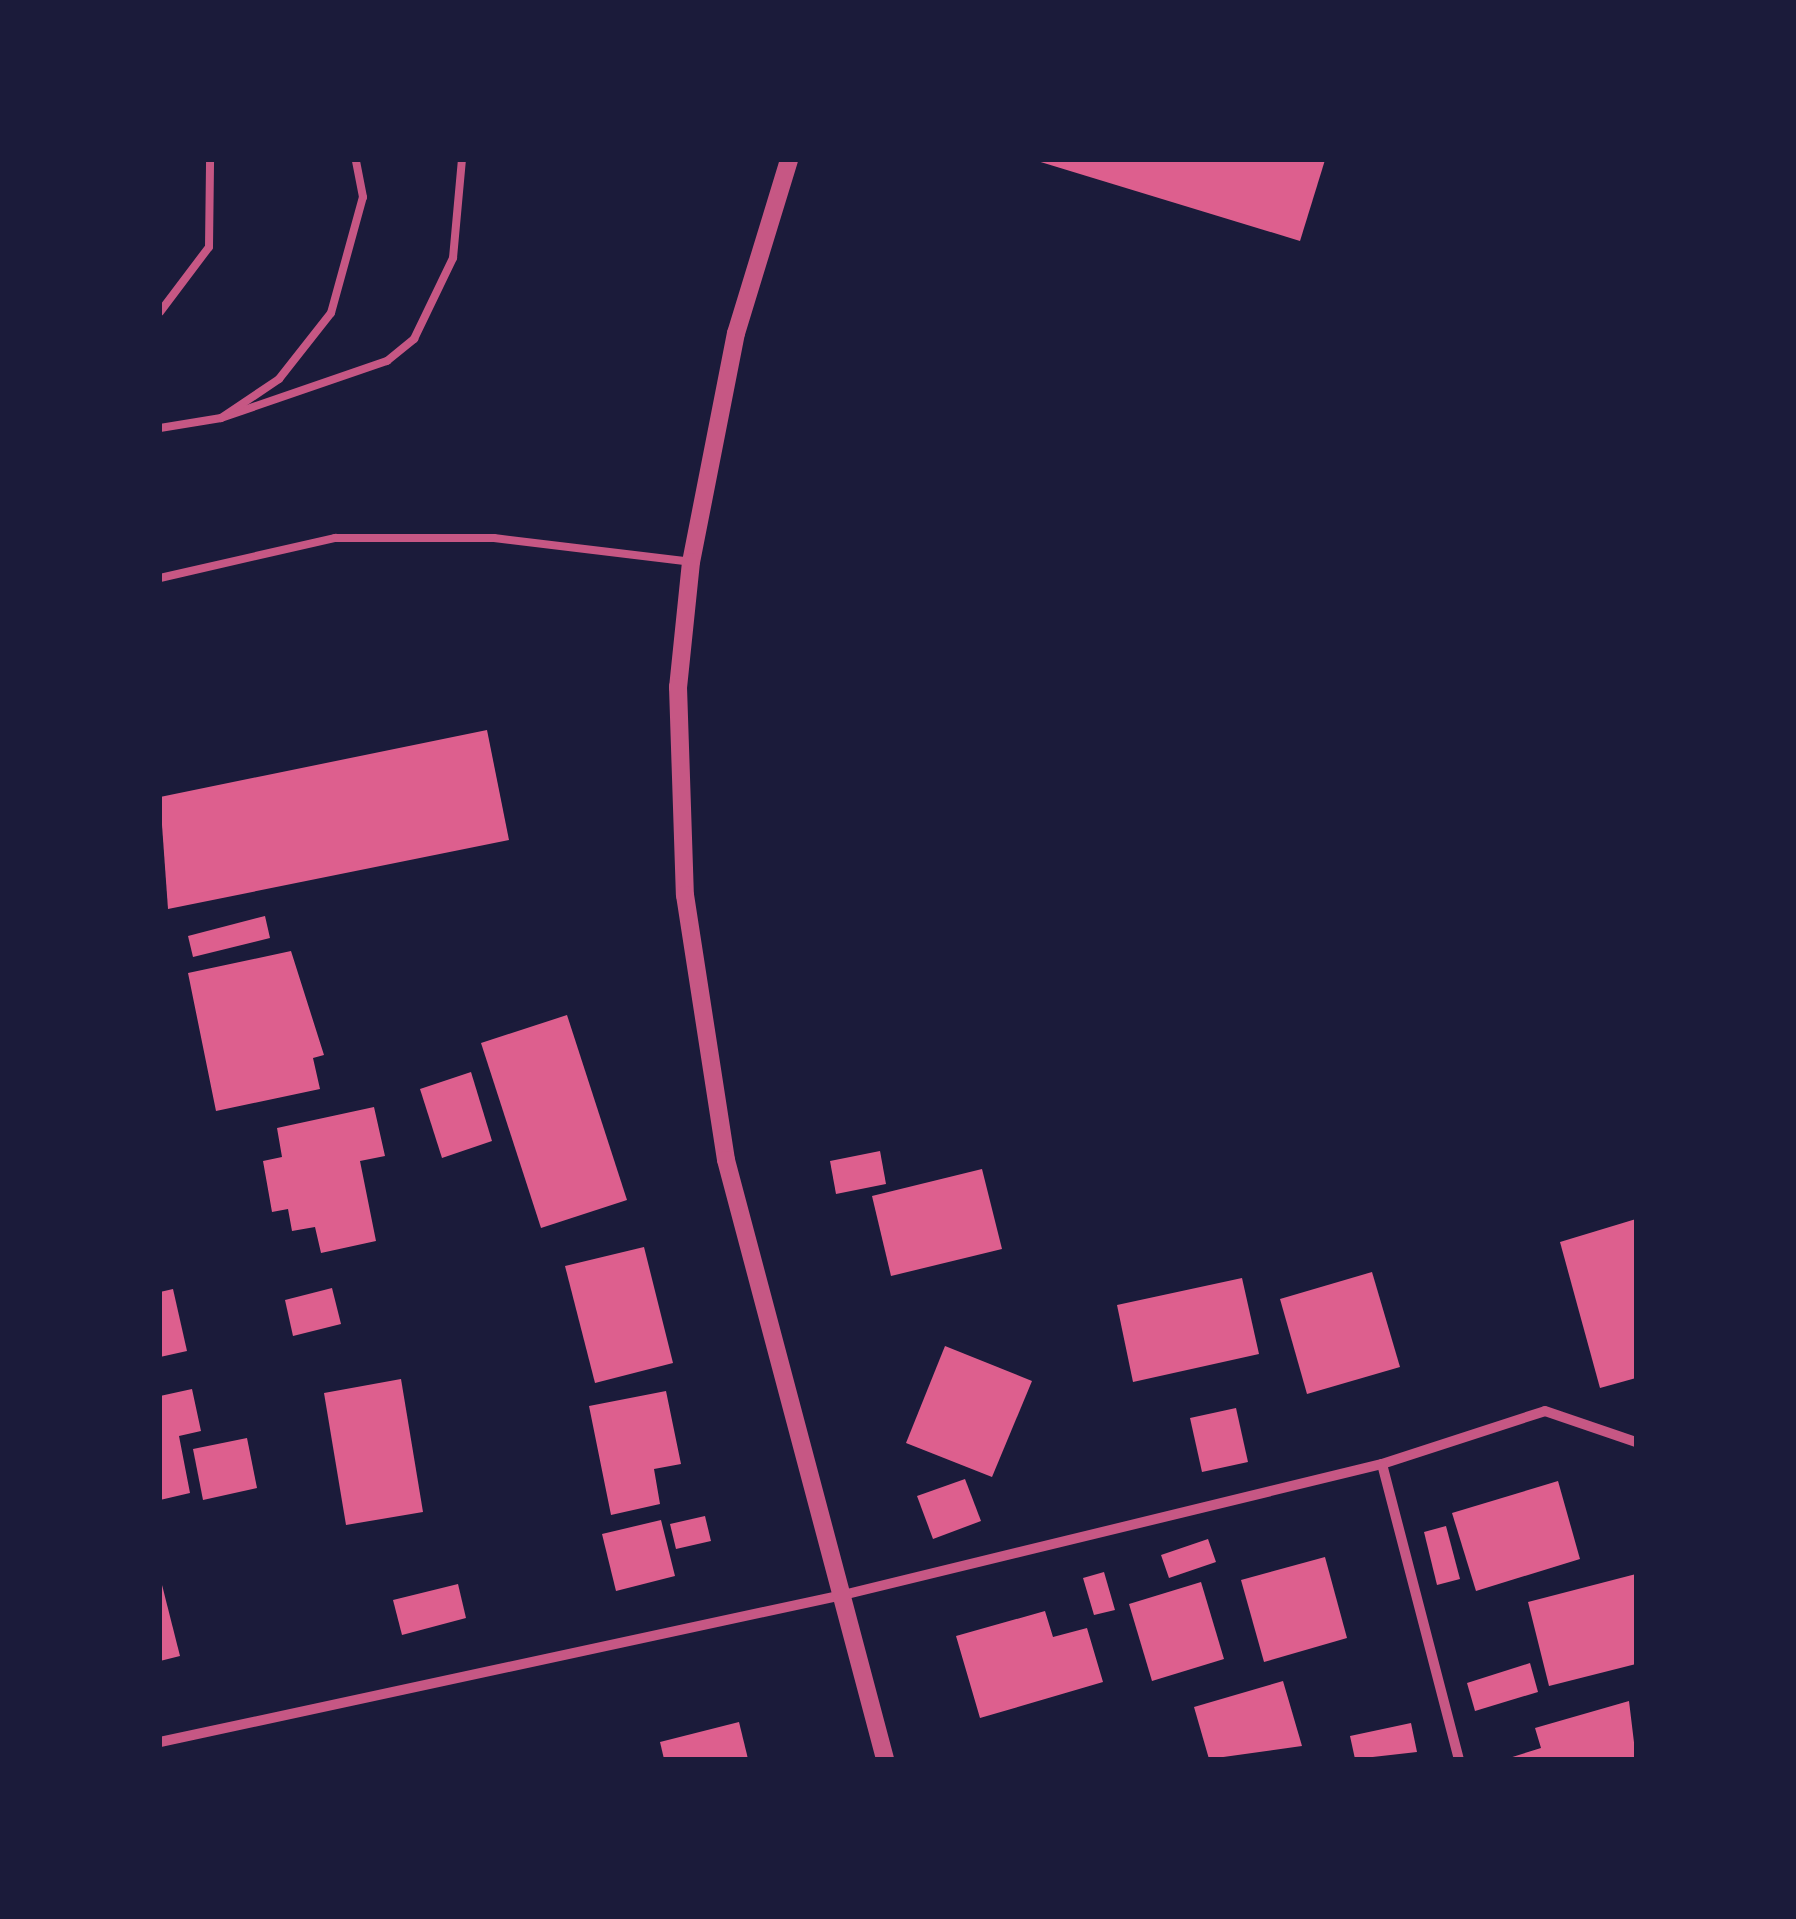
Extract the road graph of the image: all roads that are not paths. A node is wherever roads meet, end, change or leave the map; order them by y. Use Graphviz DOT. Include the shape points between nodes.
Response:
graph roads {
  1 [pos="210,160"];
  2 [pos="356,160"];
  3 [pos="462,160"];
  4 [pos="789,160"];
  5 [pos="160,312"];
  6 [pos="221,418"];
  7 [pos="160,428"];
  8 [pos="691,562"];
  9 [pos="160,578"];
  10 [pos="1636,1442"];
  11 [pos="1382,1464"];
  12 [pos="843,1595"];
  13 [pos="160,1742"];
  14 [pos="886,1759"];
  15 [pos="1459,1759"];
  1 -- 5 [label="lane" via="209,248"];
  2 -- 6 [label="lane" via="363,197 331,313 280,379"];
  3 -- 6 [label="lane" via="453,258 414,339 387,361"];
  4 -- 8 [label="street" via="736,333"];
  6 -- 7 [label="lane"];
  8 -- 9 [label="lane" via="494,538 336,538"];
  8 -- 12 [label="street" via="678,686 692,966 726,1160"];
  10 -- 11 [label="street" via="1545,1411"];
  11 -- 12 [label="street"];
  11 -- 15 [label="street"];
  12 -- 13 [label="street"];
  12 -- 14 [label="street"];
}
